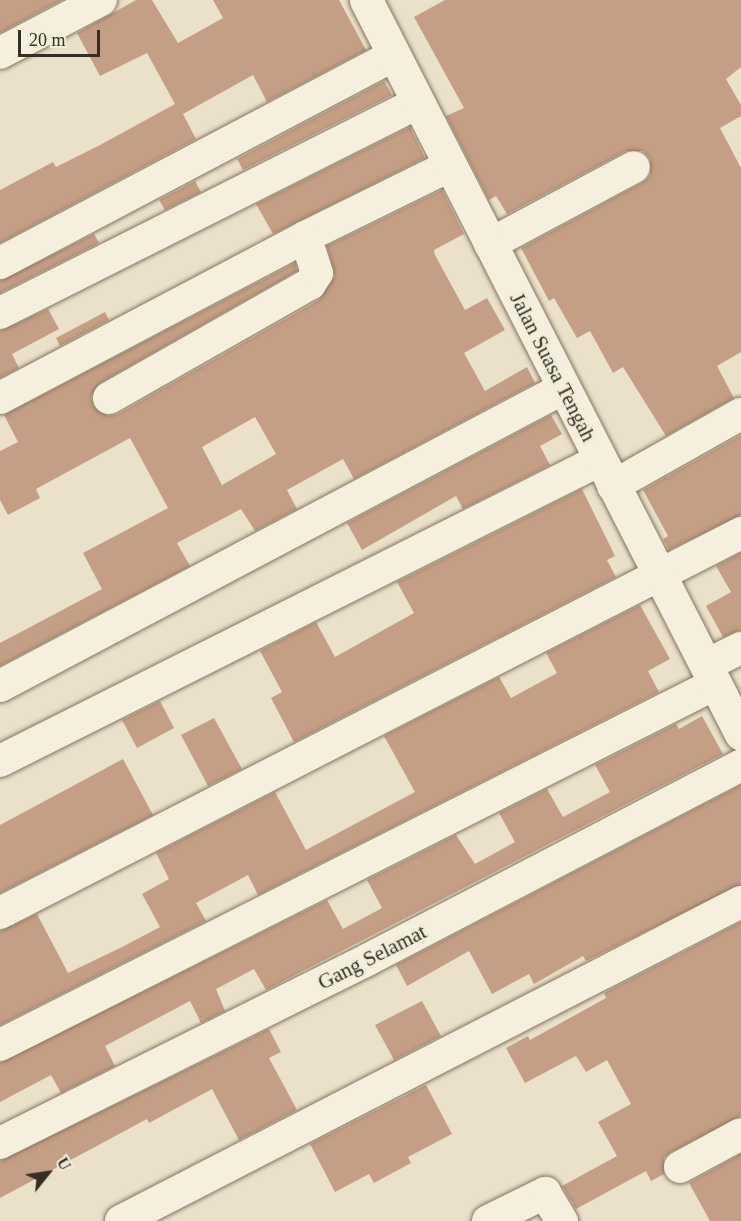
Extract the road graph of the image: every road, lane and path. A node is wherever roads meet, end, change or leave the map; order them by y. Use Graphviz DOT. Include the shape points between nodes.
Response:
graph roads {
  1 [pos="101,0"];
  2 [pos="366,0"];
  3 [pos="0,53"];
  4 [pos="393,56"];
  5 [pos="417,103"];
  6 [pos="450,166"];
  7 [pos="634,167"];
  8 [pos="305,237"];
  9 [pos="489,244"];
  10 [pos="0,262"];
  11 [pos="0,313"];
  12 [pos="564,388"];
  13 [pos="0,398"];
  14 [pos="109,398"];
  15 [pos="741,414"];
  16 [pos="607,473"];
  17 [pos="741,533"];
  18 [pos="660,577"];
  19 [pos="741,648"];
  20 [pos="710,674"];
  21 [pos="0,686"];
  22 [pos="741,734"];
  23 [pos="0,762"];
  24 [pos="741,765"];
  25 [pos="741,902"];
  26 [pos="0,914"];
  27 [pos="0,1045"];
  28 [pos="741,1134"];
  29 [pos="0,1143"];
  30 [pos="680,1167"];
  31 [pos="121,1221"];
  32 [pos="488,1221"];
  33 [pos="562,1221"];
  1 -- 3 [label="street"];
  2 -- 4 [label="street, Jalan Suasa Tengah"];
  4 -- 5 [label="street, Jalan Suasa Tengah"];
  4 -- 10 [label="street"];
  5 -- 6 [label="street, Jalan Suasa Tengah"];
  5 -- 11 [label="street"];
  6 -- 8 [label="street"];
  6 -- 9 [label="street, Jalan Suasa Tengah"];
  7 -- 9 [label="street"];
  8 -- 13 [label="street"];
  8 -- 14 [label="street" via="317,273 310,284"];
  9 -- 12 [label="street, Jalan Suasa Tengah"];
  12 -- 16 [label="street, Jalan Suasa Tengah"];
  12 -- 21 [label="street"];
  15 -- 16 [label="street"];
  16 -- 18 [label="street, Jalan Suasa Tengah"];
  16 -- 23 [label="street"];
  17 -- 18 [label="street"];
  18 -- 20 [label="street, Jalan Suasa Tengah"];
  18 -- 26 [label="street"];
  19 -- 20 [label="street"];
  20 -- 22 [label="street, Jalan Suasa Tengah"];
  20 -- 27 [label="street"];
  24 -- 29 [label="street, Gang Selamat" via="367,960"];
  25 -- 31 [label="street"];
  28 -- 30 [label="street"];
  32 -- 33 [label="street" via="545,1193"];
}
